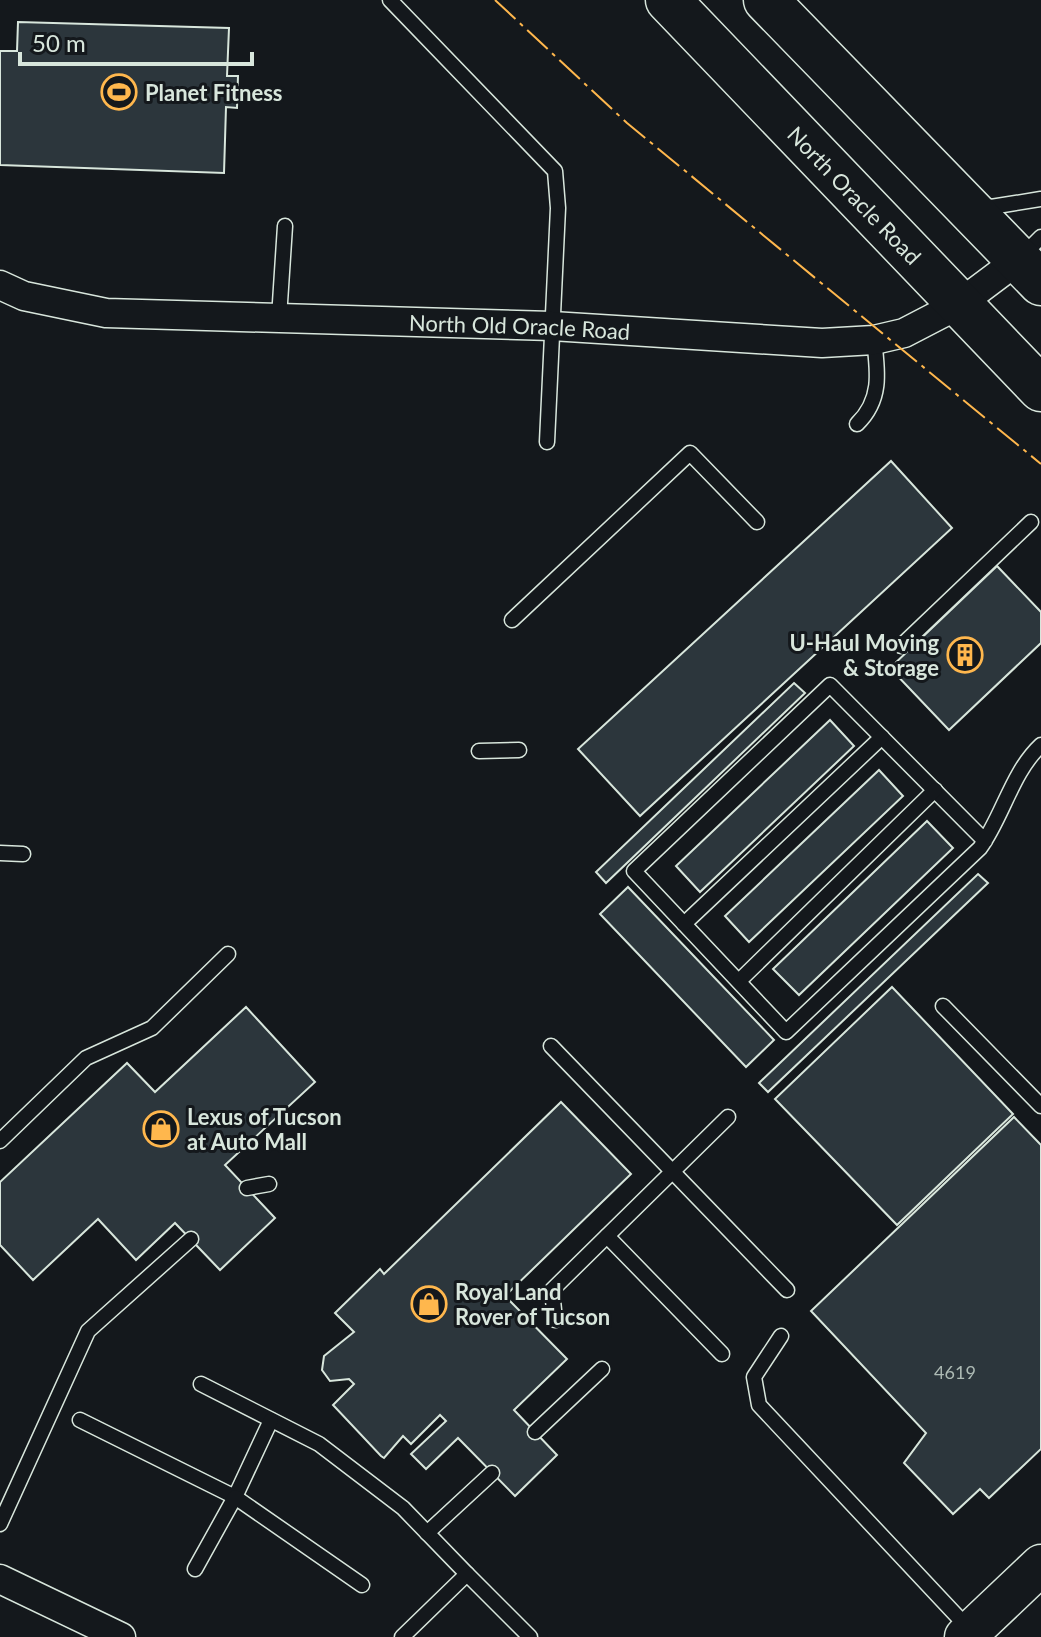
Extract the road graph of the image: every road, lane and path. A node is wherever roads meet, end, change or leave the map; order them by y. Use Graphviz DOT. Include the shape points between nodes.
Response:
graph roads {
  1 [pos="390,0"];
  2 [pos="668,0"];
  3 [pos="766,0"];
  4 [pos="1041,199"];
  5 [pos="962,201"];
  6 [pos="285,226"];
  7 [pos="1033,260"];
  8 [pos="0,285"];
  9 [pos="958,305"];
  10 [pos="279,318"];
  11 [pos="552,326"];
  12 [pos="874,340"];
  13 [pos="1041,389"];
  14 [pos="857,424"];
  15 [pos="547,442"];
  16 [pos="757,522"];
  17 [pos="1031,522"];
  18 [pos="512,620"];
  19 [pos="901,646"];
  20 [pos="882,737"];
  21 [pos="1041,745"];
  22 [pos="519,750"];
  23 [pos="479,751"];
  24 [pos="935,790"];
  25 [pos="985,841"];
  26 [pos="0,853"];
  27 [pos="23,854"];
  28 [pos="684,924"];
  29 [pos="228,954"];
  30 [pos="739,981"];
  31 [pos="943,1006"];
  32 [pos="551,1046"];
  33 [pos="1041,1106"];
  34 [pos="728,1117"];
  35 [pos="0,1141"];
  36 [pos="674,1170"];
  37 [pos="269,1184"];
  38 [pos="247,1188"];
  39 [pos="607,1236"];
  40 [pos="191,1239"];
  41 [pos="787,1290"];
  42 [pos="555,1320"];
  43 [pos="781,1336"];
  44 [pos="722,1354"];
  45 [pos="602,1369"];
  46 [pos="201,1384"];
  47 [pos="80,1420"];
  48 [pos="271,1420"];
  49 [pos="535,1432"];
  50 [pos="492,1473"];
  51 [pos="235,1497"];
  52 [pos="0,1524"];
  53 [pos="427,1533"];
  54 [pos="1041,1565"];
  55 [pos="195,1569"];
  56 [pos="467,1574"];
  57 [pos="0,1579"];
  58 [pos="362,1585"];
  59 [pos="968,1634"];
  60 [pos="121,1637"];
  61 [pos="402,1637"];
  62 [pos="530,1637"];
  1 -- 11 [label="lane" via="555,171"];
  2 -- 9 [label="highway, North Oracle Road"];
  3 -- 5 [label="highway"];
  4 -- 5 [label="lane" via="991,207"];
  5 -- 7 [label="highway"];
  6 -- 10 [label="lane"];
  7 -- 9 [label="street, North Old Oracle Road"];
  8 -- 10 [label="street, North Old Oracle Road" via="24,296 106,313"];
  9 -- 12 [label="street, North Old Oracle Road" via="904,333"];
  9 -- 13 [label="highway, North Oracle Road"];
  10 -- 11 [label="street, North Old Oracle Road"];
  11 -- 12 [label="street, North Old Oracle Road" via="822,343"];
  11 -- 15 [label="lane"];
  12 -- 14 [label="lane" via="878,388 869,413"];
  16 -- 18 [label="lane" via="690,453"];
  17 -- 19 [label="lane"];
  20 -- 24 [label="lane"];
  20 -- 28 [label="lane"];
  20 -- 28 [label="lane" via="830,685 634,871"];
  21 -- 25 [label="lane" via="1028,757"];
  22 -- 23 [label="lane"];
  24 -- 25 [label="lane"];
  24 -- 30 [label="lane"];
  25 -- 30 [label="lane" via="786,1032"];
  26 -- 27 [label="lane"];
  28 -- 30 [label="lane"];
  29 -- 35 [label="lane" via="152,1028 86,1058"];
  31 -- 33 [label="lane"];
  32 -- 36 [label="lane"];
  34 -- 36 [label="lane"];
  36 -- 39 [label="lane"];
  36 -- 41 [label="lane"];
  37 -- 38 [label="lane"];
  39 -- 42 [label="lane" via="552,1290"];
  39 -- 44 [label="lane"];
  40 -- 52 [label="lane" via="88,1331"];
  43 -- 59 [label="lane" via="754,1377 759,1405"];
  45 -- 49 [label="lane"];
  46 -- 48 [label="lane"];
  47 -- 51 [label="lane"];
  48 -- 51 [label="lane"];
  48 -- 53 [label="lane" via="319,1444 403,1508"];
  50 -- 53 [label="lane"];
  51 -- 55 [label="lane"];
  51 -- 58 [label="lane"];
  53 -- 56 [label="lane"];
  54 -- 59 [label="street"];
  56 -- 61 [label="lane"];
  56 -- 62 [label="lane"];
  57 -- 60 [label="street"];
}
